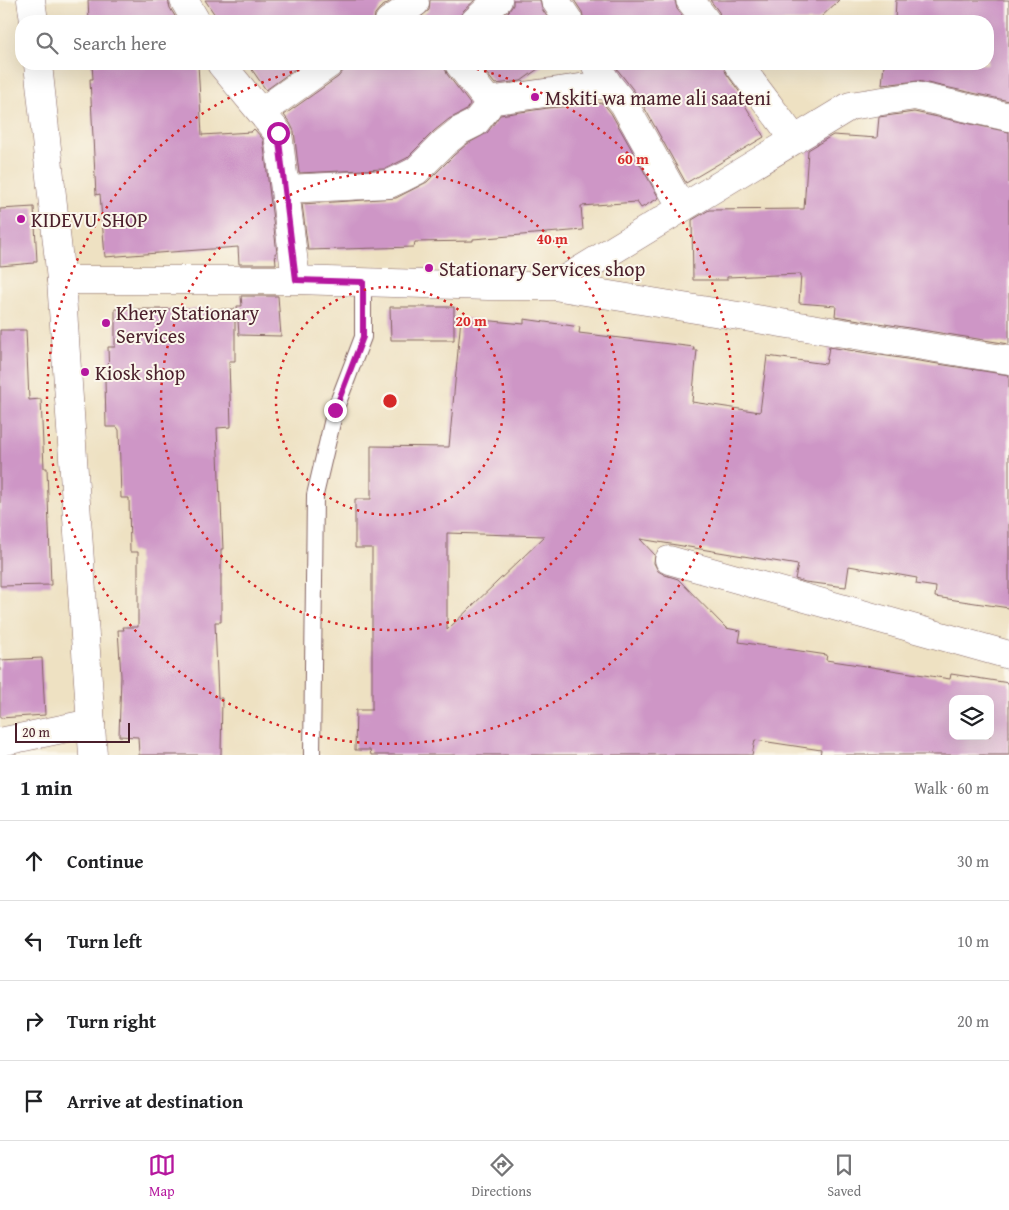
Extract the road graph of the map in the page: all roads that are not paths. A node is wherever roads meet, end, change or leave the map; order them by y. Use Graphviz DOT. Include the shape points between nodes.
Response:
graph roads {
  1 [pos="31,0"];
  2 [pos="184,0"];
  3 [pos="498,0"];
  4 [pos="556,0"];
  5 [pos="690,0"];
  6 [pos="418,8"];
  7 [pos="33,15"];
  8 [pos="193,15"];
  9 [pos="402,15"];
  10 [pos="482,15"];
  11 [pos="565,15"];
  12 [pos="701,15"];
  13 [pos="39,70"];
  14 [pos="226,70"];
  15 [pos="320,70"];
  16 [pos="464,70"];
  17 [pos="743,70"];
  18 [pos="602,74"];
  19 [pos="488,101"];
  20 [pos="261,112"];
  21 [pos="1009,117"];
  22 [pos="796,140"];
  23 [pos="285,189"];
  24 [pos="682,208"];
  25 [pos="61,280"];
  26 [pos="296,280"];
  27 [pos="363,282"];
  28 [pos="554,286"];
  29 [pos="1009,360"];
  30 [pos="669,560"];
  31 [pos="1009,655"];
  32 [pos="91,722"];
  33 [pos="0,742"];
  34 [pos="93,755"];
  35 [pos="312,755"];
  1 -- 7 [label="street"];
  2 -- 8 [label="street"];
  3 -- 10 [label="street"];
  4 -- 11 [label="street"];
  5 -- 12 [label="street"];
  6 -- 9 [label="street"];
  13 -- 25 [label="street"];
  14 -- 20 [label="street"];
  15 -- 20 [label="street"];
  16 -- 19 [label="street"];
  17 -- 22 [label="street"];
  18 -- 19 [label="street"];
  18 -- 24 [label="street" via="624,104"];
  19 -- 23 [label="street" via="487,108 475,122 444,143 416,171 389,184"];
  20 -- 23 [label="street" via="278,133"];
  21 -- 22 [label="street" via="915,96 850,106"];
  22 -- 24 [label="street"];
  23 -- 26 [label="street"];
  24 -- 28 [label="street"];
  25 -- 26 [label="street"];
  25 -- 32 [label="street"];
  26 -- 27 [label="street"];
  27 -- 28 [label="street"];
  27 -- 35 [label="lane" via="363,337 335,410 315,495"];
  28 -- 29 [label="street"];
  30 -- 31 [label="street"];
  32 -- 33 [label="street"];
  32 -- 34 [label="street"];
}
